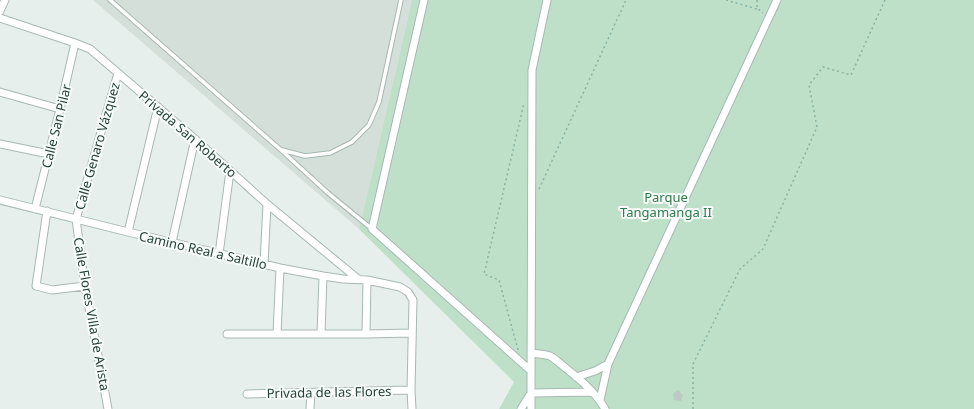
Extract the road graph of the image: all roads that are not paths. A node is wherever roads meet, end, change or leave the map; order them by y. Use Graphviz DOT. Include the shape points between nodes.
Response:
graph roads {
  1 [pos="5,0"];
  2 [pos="110,0"];
  3 [pos="402,0"];
  4 [pos="424,0"];
  5 [pos="547,0"];
  6 [pos="777,0"];
  7 [pos="0,11"];
  8 [pos="0,18"];
  9 [pos="75,43"];
  10 [pos="118,73"];
  11 [pos="0,92"];
  12 [pos="158,107"];
  13 [pos="60,109"];
  14 [pos="195,138"];
  15 [pos="0,144"];
  16 [pos="281,150"];
  17 [pos="49,154"];
  18 [pos="230,171"];
  19 [pos="0,200"];
  20 [pos="267,204"];
  21 [pos="35,209"];
  22 [pos="47,212"];
  23 [pos="76,219"];
  24 [pos="372,229"];
  25 [pos="128,232"];
  26 [pos="172,242"];
  27 [pos="219,254"];
  28 [pos="264,264"];
  29 [pos="280,268"];
  30 [pos="323,276"];
  31 [pos="358,280"];
  32 [pos="367,280"];
  33 [pos="85,286"];
  34 [pos="412,333"];
  35 [pos="227,334"];
  36 [pos="277,334"];
  37 [pos="321,334"];
  38 [pos="366,334"];
  39 [pos="531,353"];
  40 [pos="608,364"];
  41 [pos="531,371"];
  42 [pos="576,377"];
  43 [pos="411,390"];
  44 [pos="592,392"];
  45 [pos="311,393"];
  46 [pos="531,393"];
  47 [pos="247,394"];
  48 [pos="600,400"];
  49 [pos="108,409"];
  50 [pos="310,409"];
  51 [pos="412,409"];
  52 [pos="521,409"];
  53 [pos="531,409"];
  54 [pos="605,409"];
  1 -- 7 [label="street"];
  2 -- 16 [label="lane"];
  3 -- 16 [label="lane" via="379,102 369,125 352,142 330,153 305,156"];
  4 -- 24 [label="street"];
  5 -- 39 [label="street" via="532,70"];
  6 -- 40 [label="street"];
  8 -- 9 [label="street, Privada San Roberto"];
  9 -- 10 [label="street, Privada San Roberto" via="90,49"];
  9 -- 13 [label="street, Calle San Pilar"];
  10 -- 12 [label="street, Privada San Roberto"];
  10 -- 23 [label="street, Calle Genaro Vázquez"];
  11 -- 13 [label="street"];
  12 -- 14 [label="street, Privada San Roberto"];
  12 -- 25 [label="street"];
  13 -- 17 [label="street, Calle San Pilar"];
  14 -- 18 [label="street, Privada San Roberto"];
  14 -- 26 [label="street"];
  15 -- 17 [label="street"];
  16 -- 24 [label="lane"];
  17 -- 21 [label="street, Calle San Pilar"];
  18 -- 20 [label="street, Privada San Roberto"];
  18 -- 27 [label="street"];
  19 -- 21 [label="street, Camino Real a Saltillo"];
  20 -- 28 [label="street"];
  20 -- 31 [label="street, Privada San Roberto"];
  21 -- 22 [label="street, Camino Real a Saltillo"];
  22 -- 23 [label="street, Camino Real a Saltillo"];
  22 -- 33 [label="street" via="36,286 52,290"];
  23 -- 25 [label="street, Camino Real a Saltillo"];
  23 -- 33 [label="street, Calle Flores Villa de Arista"];
  24 -- 41 [label="street"];
  25 -- 26 [label="street, Camino Real a Saltillo"];
  26 -- 27 [label="street, Camino Real a Saltillo"];
  27 -- 28 [label="street, Camino Real a Saltillo"];
  28 -- 29 [label="street, Camino Real a Saltillo"];
  29 -- 30 [label="street, Camino Real a Saltillo"];
  29 -- 36 [label="street"];
  30 -- 31 [label="street, Camino Real a Saltillo"];
  30 -- 37 [label="street"];
  31 -- 32 [label="street, Camino Real a Saltillo"];
  32 -- 34 [label="street, Camino Real a Saltillo" via="400,287 408,292 413,300"];
  32 -- 38 [label="street"];
  33 -- 49 [label="street, Calle Flores Villa de Arista"];
  34 -- 38 [label="street"];
  34 -- 43 [label="street"];
  35 -- 36 [label="street"];
  36 -- 37 [label="street"];
  37 -- 38 [label="street"];
  39 -- 41 [label="street"];
  39 -- 42 [label="street" via="551,356"];
  40 -- 42 [label="street"];
  40 -- 48 [label="street"];
  41 -- 46 [label="street"];
  42 -- 44 [label="street"];
  43 -- 45 [label="street, Privada de las Flores"];
  43 -- 51 [label="street"];
  44 -- 46 [label="street"];
  44 -- 48 [label="street"];
  45 -- 47 [label="street, Privada de las Flores"];
  45 -- 50 [label="street"];
  46 -- 52 [label="street"];
  46 -- 53 [label="street"];
  48 -- 54 [label="street"];
}
